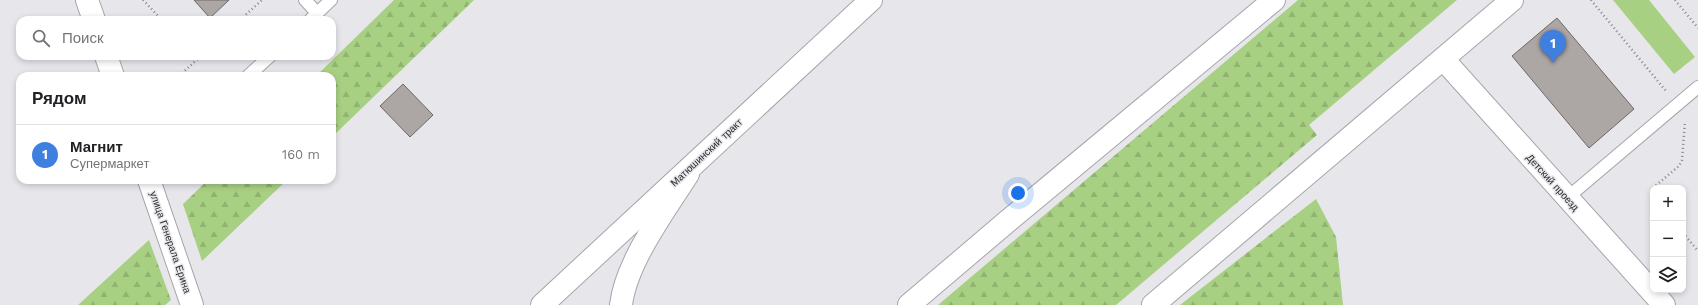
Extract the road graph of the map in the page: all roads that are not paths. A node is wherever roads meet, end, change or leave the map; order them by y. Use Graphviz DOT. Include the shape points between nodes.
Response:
graph roads {
  1 [pos="87,0"];
  2 [pos="305,0"];
  3 [pos="331,0"];
  4 [pos="871,0"];
  5 [pos="1274,0"];
  6 [pos="1512,0"];
  7 [pos="93,16"];
  8 [pos="313,16"];
  9 [pos="314,16"];
  10 [pos="1443,59"];
  11 [pos="107,60"];
  12 [pos="266,60"];
  13 [pos="112,72"];
  14 [pos="252,72"];
  15 [pos="1698,87"];
  16 [pos="698,159"];
  17 [pos="150,184"];
  18 [pos="1567,198"];
  19 [pos="192,305"];
  20 [pos="542,305"];
  21 [pos="621,305"];
  22 [pos="908,305"];
  23 [pos="1152,305"];
  24 [pos="1664,305"];
  1 -- 7 [label="street"];
  2 -- 8 [label="lane"];
  3 -- 9 [label="lane"];
  4 -- 16 [label="street, Матюшинский тракт"];
  5 -- 22 [label="street"];
  6 -- 10 [label="street"];
  10 -- 18 [label="street, Детский проезд"];
  10 -- 23 [label="street"];
  11 -- 13 [label="street"];
  12 -- 14 [label="lane"];
  15 -- 18 [label="lane"];
  16 -- 20 [label="street, Матюшинский тракт"];
  16 -- 21 [label="street" via="641,250 622,293"];
  17 -- 19 [label="street, улица Генерала Ерина"];
  18 -- 24 [label="street, Детский проезд"];
}
